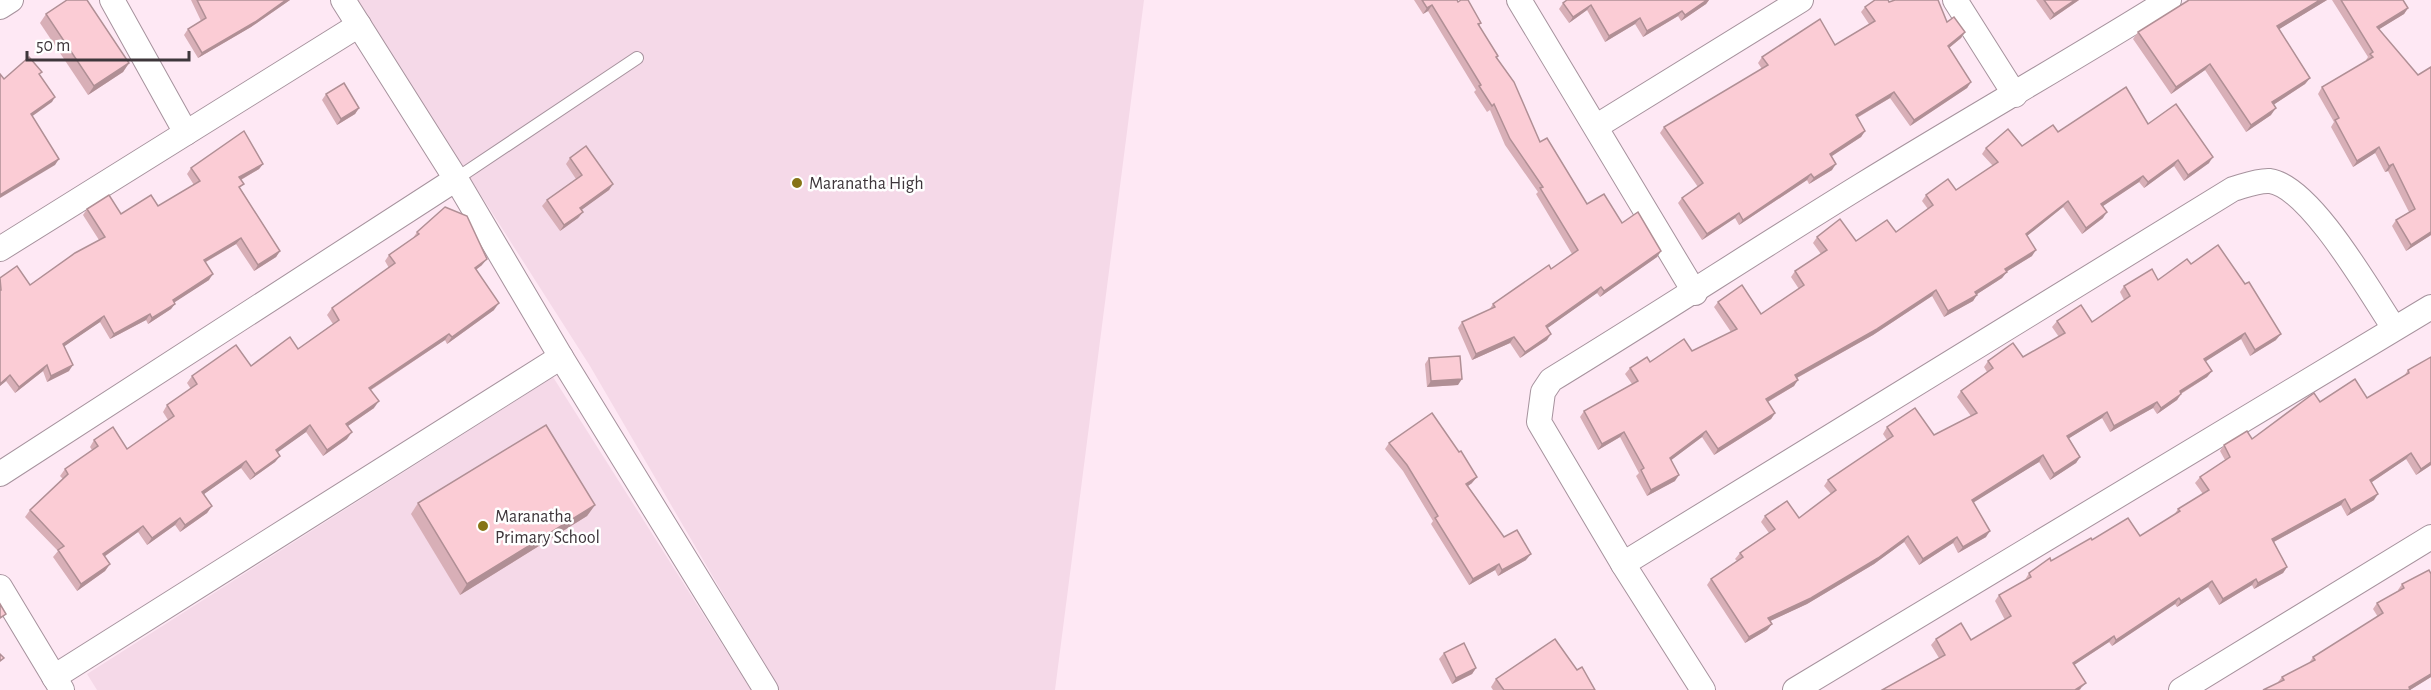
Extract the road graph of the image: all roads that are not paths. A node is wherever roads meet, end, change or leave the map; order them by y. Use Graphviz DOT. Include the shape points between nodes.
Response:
graph roads {
  1 [pos="11,0"];
  2 [pos="112,0"];
  3 [pos="343,0"];
  4 [pos="1519,0"];
  5 [pos="1801,0"];
  6 [pos="1955,0"];
  7 [pos="2169,0"];
  8 [pos="0,7"];
  9 [pos="359,25"];
  10 [pos="637,58"];
  11 [pos="2015,95"];
  12 [pos="1597,126"];
  13 [pos="186,133"];
  14 [pos="456,179"];
  15 [pos="0,249"];
  16 [pos="1695,293"];
  17 [pos="2431,307"];
  18 [pos="2394,328"];
  19 [pos="561,357"];
  20 [pos="0,474"];
  21 [pos="2431,537"];
  22 [pos="1623,564"];
  23 [pos="0,587"];
  24 [pos="58,684"];
  25 [pos="766,690"];
  26 [pos="1703,690"];
  27 [pos="1795,690"];
  28 [pos="2181,690"];
  1 -- 8 [label="street"];
  2 -- 13 [label="street"];
  3 -- 9 [label="street"];
  4 -- 12 [label="street"];
  5 -- 12 [label="street"];
  6 -- 11 [label="street"];
  7 -- 11 [label="street"];
  9 -- 13 [label="street"];
  9 -- 14 [label="street"];
  10 -- 14 [label="lane"];
  11 -- 16 [label="street" via="1863,184"];
  12 -- 16 [label="street"];
  13 -- 15 [label="street"];
  14 -- 19 [label="street"];
  14 -- 20 [label="street"];
  16 -- 22 [label="street" via="1551,380 1543,392 1539,422"];
  17 -- 18 [label="street"];
  18 -- 22 [label="street" via="2326,226 2291,191 2271,181 2233,189"];
  18 -- 27 [label="street"];
  19 -- 24 [label="street"];
  19 -- 25 [label="street"];
  21 -- 28 [label="street"];
  22 -- 26 [label="street"];
  23 -- 24 [label="street"];
}
